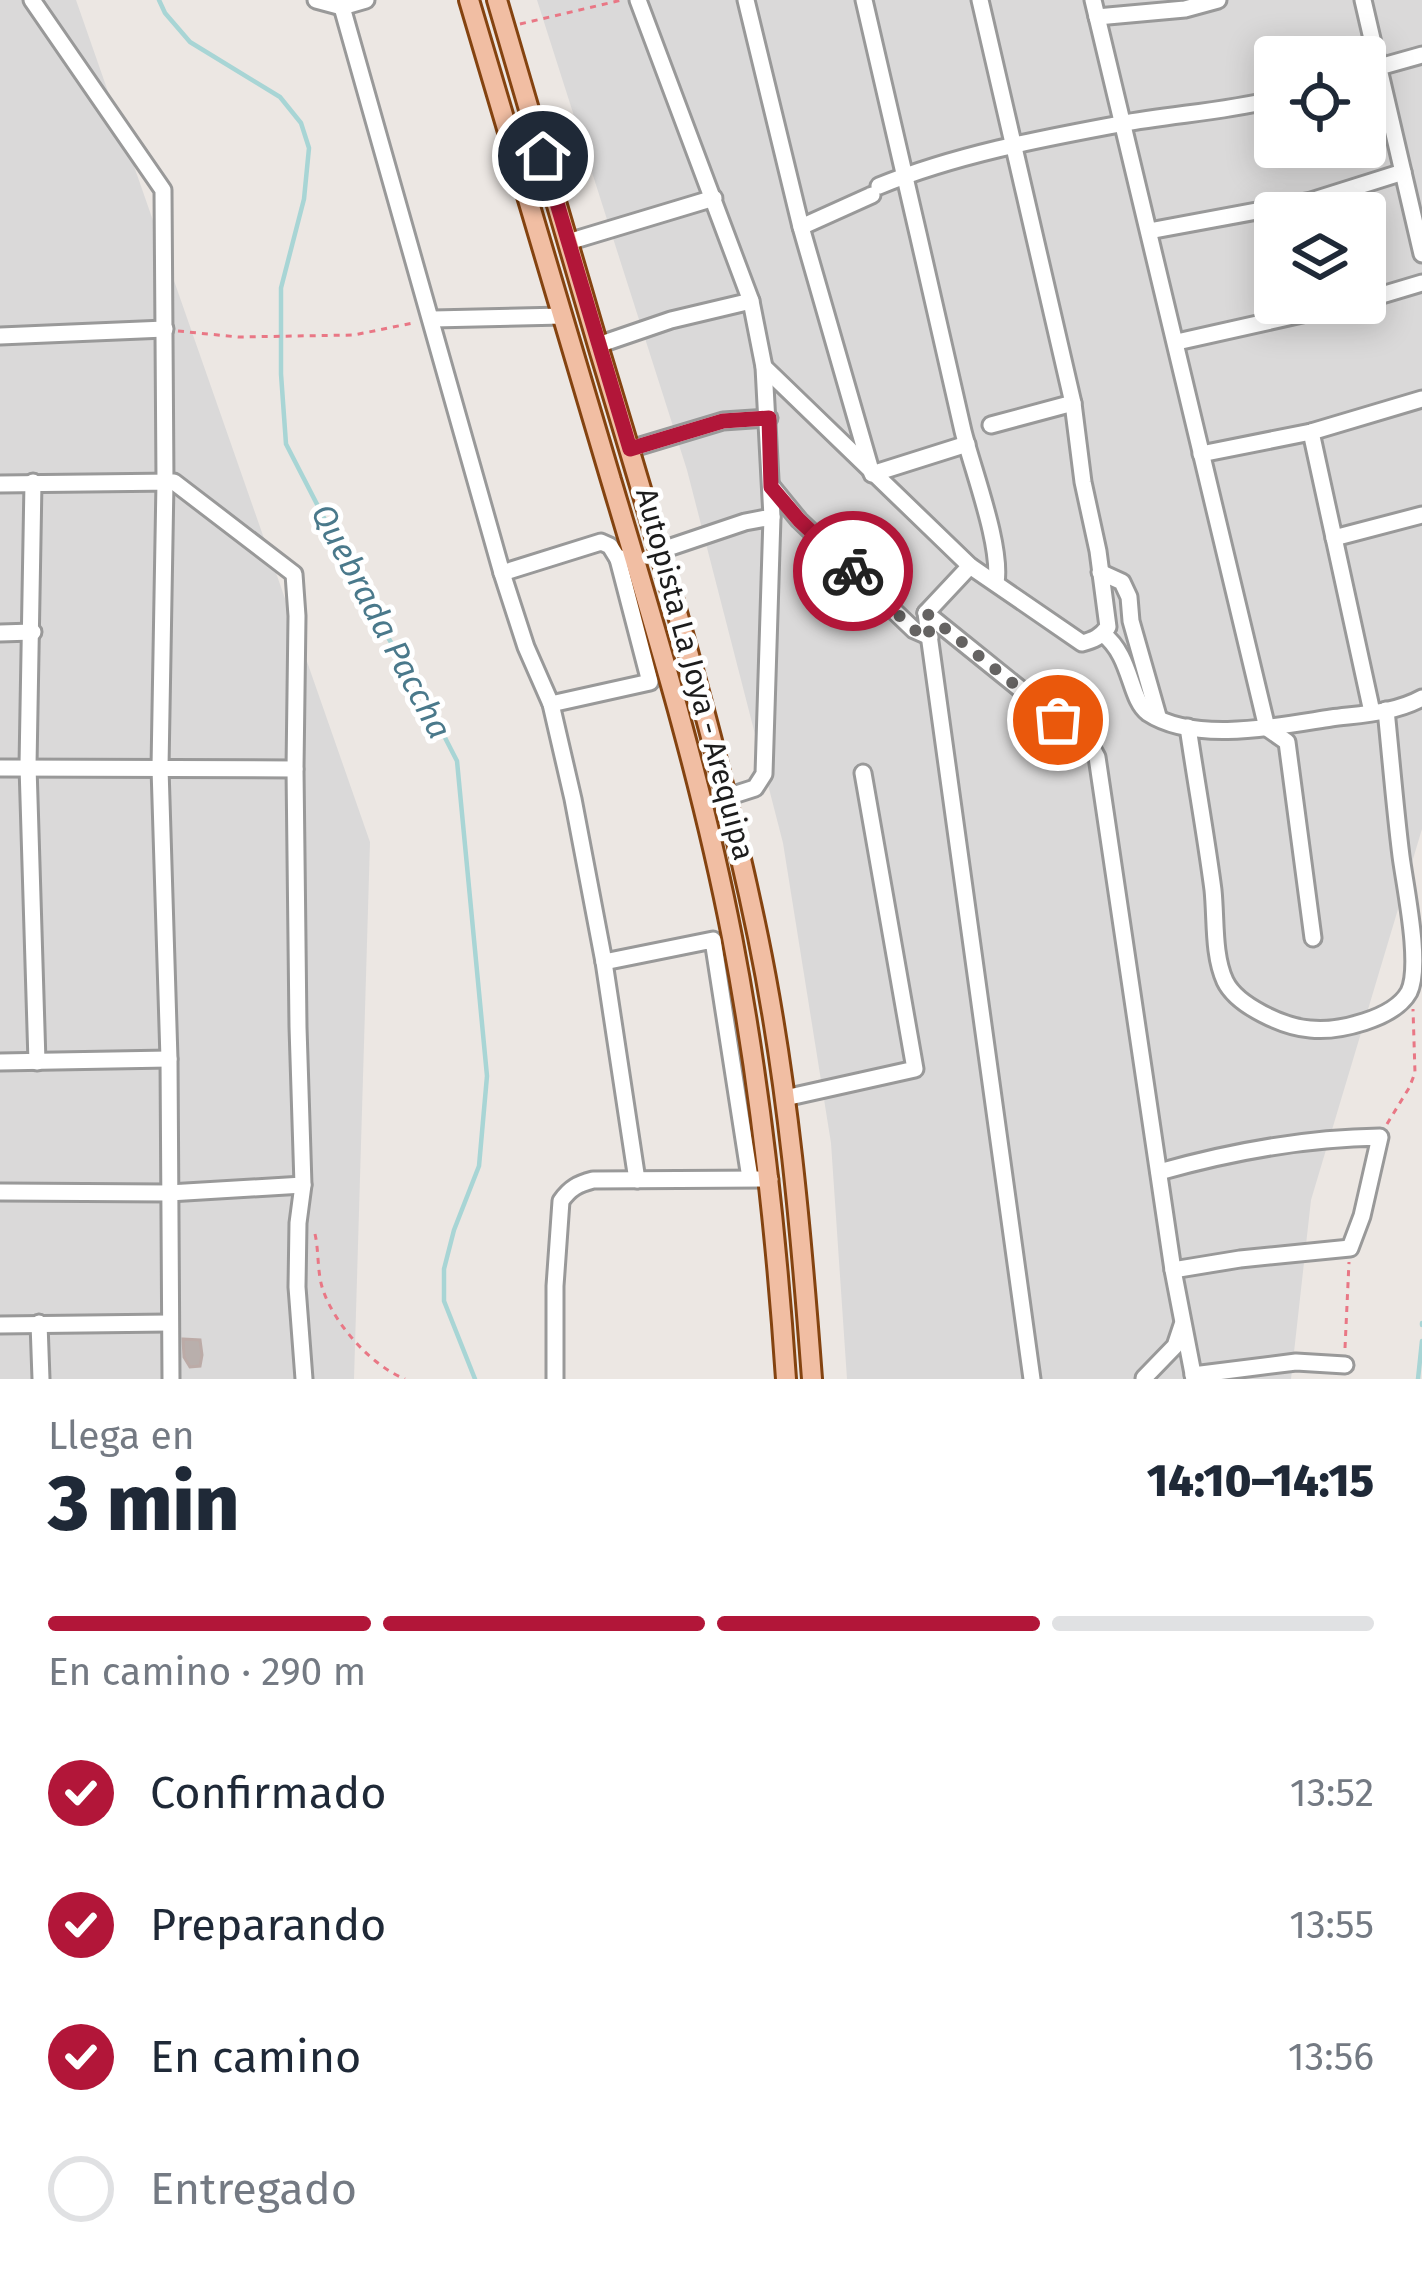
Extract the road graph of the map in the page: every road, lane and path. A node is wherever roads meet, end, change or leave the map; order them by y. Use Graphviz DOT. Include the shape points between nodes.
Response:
graph roads {
  1 [pos="32,0"];
  2 [pos="316,0"];
  3 [pos="366,0"];
  4 [pos="470,0"];
  5 [pos="497,0"];
  6 [pos="624,0"];
  7 [pos="638,0"];
  8 [pos="746,0"];
  9 [pos="864,0"];
  10 [pos="980,0"];
  11 [pos="1218,0"];
  12 [pos="1363,0"];
  13 [pos="341,3"];
  14 [pos="1095,8"];
  15 [pos="505,27"];
  16 [pos="1368,36"];
  17 [pos="1422,56"];
  18 [pos="1386,65"];
  19 [pos="1254,104"];
  20 [pos="1386,117"];
  21 [pos="1123,123"];
  22 [pos="1014,147"];
  23 [pos="1402,172"];
  24 [pos="905,176"];
  25 [pos="714,198"];
  26 [pos="801,227"];
  27 [pos="1149,231"];
  28 [pos="568,242"];
  29 [pos="1422,254"];
  30 [pos="1422,283"];
  31 [pos="1386,293"];
  32 [pos="752,301"];
  33 [pos="563,316"];
  34 [pos="433,320"];
  35 [pos="1257,324"];
  36 [pos="165,329"];
  37 [pos="0,335"];
  38 [pos="1177,342"];
  39 [pos="598,345"];
  40 [pos="764,367"];
  41 [pos="1422,399"];
  42 [pos="1073,403"];
  43 [pos="769,418"];
  44 [pos="991,425"];
  45 [pos="1311,432"];
  46 [pos="967,444"];
  47 [pos="630,449"];
  48 [pos="1202,454"];
  49 [pos="872,474"];
  50 [pos="33,482"];
  51 [pos="165,482"];
  52 [pos="0,484"];
  53 [pos="771,487"];
  54 [pos="1422,515"];
  55 [pos="772,517"];
  56 [pos="1334,538"];
  57 [pos="659,551"];
  58 [pos="626,558"];
  59 [pos="970,566"];
  60 [pos="1100,572"];
  61 [pos="502,573"];
  62 [pos="996,583"];
  63 [pos="926,613"];
  64 [pos="33,632"];
  65 [pos="0,633"];
  66 [pos="1102,634"];
  67 [pos="930,637"];
  68 [pos="1422,698"];
  69 [pos="551,704"];
  70 [pos="1379,711"];
  71 [pos="1158,716"];
  72 [pos="1188,727"];
  73 [pos="1267,728"];
  74 [pos="28,766"];
  75 [pos="0,768"];
  76 [pos="160,768"];
  77 [pos="295,769"];
  78 [pos="863,772"];
  79 [pos="727,797"];
  80 [pos="1422,917"];
  81 [pos="1313,938"];
  82 [pos="1414,940"];
  83 [pos="604,962"];
  84 [pos="1411,989"];
  85 [pos="169,1059"];
  86 [pos="0,1062"];
  87 [pos="38,1062"];
  88 [pos="785,1098"];
  89 [pos="1380,1137"];
  90 [pos="1159,1172"];
  91 [pos="760,1178"];
  92 [pos="637,1180"];
  93 [pos="303,1185"];
  94 [pos="0,1192"];
  95 [pos="169,1193"];
  96 [pos="298,1223"];
  97 [pos="1350,1248"];
  98 [pos="1173,1270"];
  99 [pos="1183,1322"];
  100 [pos="39,1323"];
  101 [pos="169,1323"];
  102 [pos="0,1325"];
  103 [pos="1345,1364"];
  104 [pos="1193,1377"];
  105 [pos="1143,1378"];
  106 [pos="1168,1378"];
  107 [pos="41,1379"];
  108 [pos="171,1379"];
  109 [pos="304,1379"];
  110 [pos="405,1379"];
  111 [pos="555,1379"];
  112 [pos="786,1379"];
  113 [pos="812,1379"];
  114 [pos="1032,1379"];
  1 -- 36 [label="street" via="164,190"];
  2 -- 13 [label="street"];
  3 -- 13 [label="street"];
  4 -- 33 [label="main road, Autopista La Joya - Arequipa"];
  5 -- 15 [label="main road, Autopista La Joya - Arequipa"];
  6 -- 15 [label="path"];
  7 -- 25 [label="street"];
  8 -- 26 [label="street"];
  9 -- 24 [label="street"];
  10 -- 22 [label="street"];
  11 -- 14 [label="street" via="1185,9"];
  12 -- 16 [label="street"];
  13 -- 34 [label="street"];
  14 -- 21 [label="street"];
  15 -- 28 [label="main road, Autopista La Joya - Arequipa"];
  17 -- 18 [label="street"];
  19 -- 21 [label="street"];
  20 -- 23 [label="street"];
  21 -- 22 [label="street"];
  21 -- 27 [label="street"];
  22 -- 24 [label="street"];
  22 -- 42 [label="street"];
  23 -- 27 [label="street" via="1311,201"];
  23 -- 29 [label="street"];
  24 -- 26 [label="street"];
  24 -- 46 [label="street"];
  25 -- 28 [label="street"];
  25 -- 32 [label="street"];
  26 -- 49 [label="street"];
  27 -- 38 [label="street"];
  28 -- 39 [label="main road, Autopista La Joya - Arequipa"];
  30 -- 31 [label="street"];
  32 -- 39 [label="street"];
  32 -- 40 [label="street"];
  33 -- 34 [label="street"];
  33 -- 58 [label="main road, Autopista La Joya - Arequipa"];
  34 -- 36 [label="path" via="354,334 238,337"];
  34 -- 61 [label="street"];
  35 -- 38 [label="street"];
  36 -- 37 [label="street"];
  36 -- 51 [label="street"];
  38 -- 48 [label="street"];
  39 -- 47 [label="main road, Autopista La Joya - Arequipa"];
  40 -- 43 [label="street"];
  40 -- 49 [label="street"];
  41 -- 45 [label="street"];
  42 -- 44 [label="street"];
  42 -- 60 [label="street"];
  43 -- 47 [label="street" via="723,421"];
  43 -- 53 [label="street"];
  45 -- 48 [label="street"];
  45 -- 56 [label="street"];
  46 -- 49 [label="street"];
  46 -- 62 [label="street"];
  47 -- 57 [label="main road, Autopista La Joya - Arequipa"];
  48 -- 73 [label="street"];
  49 -- 59 [label="street"];
  50 -- 51 [label="street"];
  50 -- 52 [label="street"];
  50 -- 64 [label="street"];
  51 -- 76 [label="street"];
  51 -- 77 [label="street" via="294,574"];
  53 -- 55 [label="street"];
  53 -- 67 [label="street"];
  54 -- 56 [label="street"];
  55 -- 57 [label="street"];
  55 -- 79 [label="street" via="764,775 755,788"];
  56 -- 70 [label="street"];
  57 -- 79 [label="main road, Autopista La Joya - Arequipa"];
  58 -- 61 [label="street" via="601,542"];
  58 -- 69 [label="street" via="650,682"];
  58 -- 91 [label="main road, Autopista La Joya - Arequipa" via="689,748 719,879 757,1084"];
  59 -- 62 [label="street"];
  59 -- 63 [label="street"];
  60 -- 66 [label="street" via="1108,627"];
  60 -- 71 [label="street" via="1130,597"];
  61 -- 69 [label="street"];
  62 -- 66 [label="street" via="1082,643"];
  63 -- 67 [label="street"];
  63 -- 90 [label="street" via="1097,757"];
  64 -- 65 [label="street"];
  64 -- 74 [label="street"];
  66 -- 71 [label="street" via="1121,653 1138,700"];
  67 -- 114 [label="street"];
  68 -- 70 [label="street"];
  69 -- 83 [label="street"];
  70 -- 73 [label="street"];
  70 -- 82 [label="street"];
  71 -- 72 [label="street"];
  72 -- 73 [label="street"];
  72 -- 84 [label="street" via="1219,960 1232,990 1276,1021 1329,1030 1385,1012"];
  73 -- 81 [label="street" via="1287,742"];
  74 -- 75 [label="street"];
  74 -- 76 [label="street"];
  74 -- 87 [label="street"];
  76 -- 77 [label="street"];
  76 -- 85 [label="street"];
  77 -- 93 [label="street"];
  78 -- 88 [label="street" via="915,1069"];
  79 -- 88 [label="main road, Autopista La Joya - Arequipa"];
  80 -- 82 [label="street"];
  82 -- 84 [label="street"];
  83 -- 91 [label="street" via="712,940"];
  83 -- 92 [label="street"];
  84 -- 89 [label="path" via="1414,1073"];
  85 -- 87 [label="street"];
  85 -- 95 [label="street"];
  86 -- 87 [label="street"];
  88 -- 113 [label="main road, Autopista La Joya - Arequipa"];
  89 -- 90 [label="street" via="1219,1155"];
  89 -- 97 [label="street"];
  90 -- 98 [label="street"];
  91 -- 92 [label="street"];
  91 -- 112 [label="main road, Autopista La Joya - Arequipa" via="779,1264"];
  92 -- 111 [label="street" via="577,1184 561,1201"];
  93 -- 95 [label="street"];
  93 -- 96 [label="street"];
  94 -- 95 [label="street"];
  95 -- 101 [label="street"];
  96 -- 109 [label="street"];
  96 -- 110 [label="path" via="316,1234 323,1290 351,1336 371,1360"];
  97 -- 98 [label="street"];
  97 -- 103 [label="path"];
  98 -- 99 [label="street"];
  99 -- 104 [label="street"];
  99 -- 105 [label="street" via="1175,1346"];
  100 -- 101 [label="street"];
  100 -- 102 [label="street"];
  100 -- 107 [label="street"];
  101 -- 108 [label="street"];
  103 -- 104 [label="street" via="1295,1362"];
  105 -- 106 [label="street"];
}
